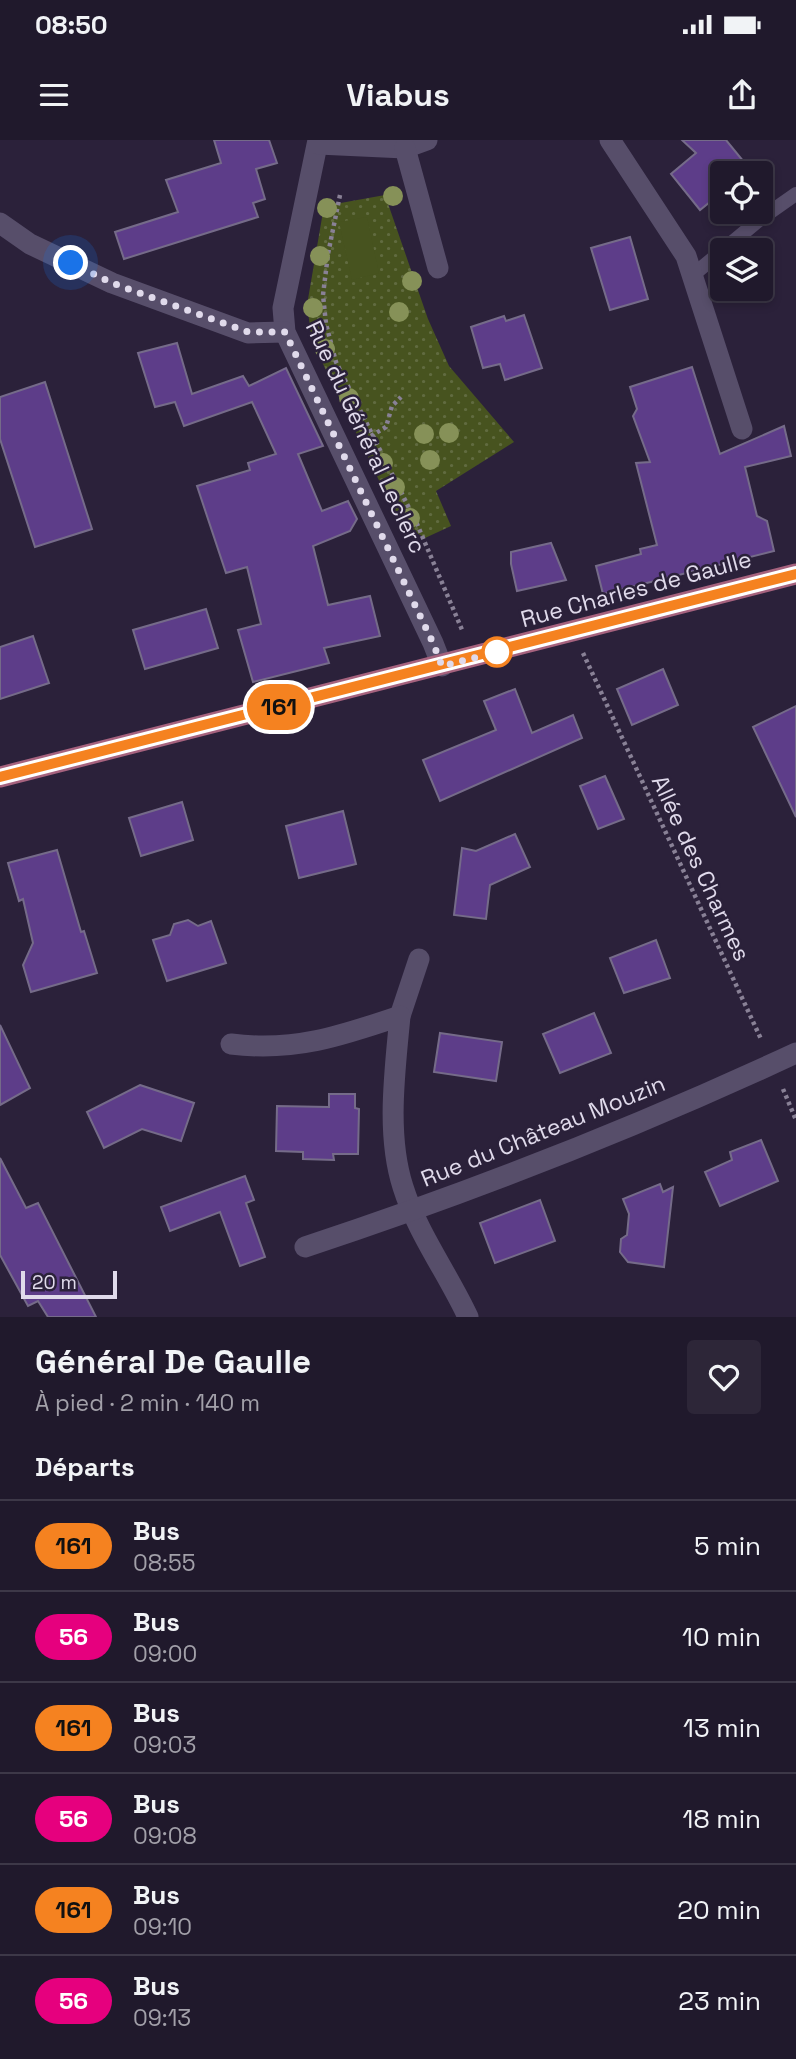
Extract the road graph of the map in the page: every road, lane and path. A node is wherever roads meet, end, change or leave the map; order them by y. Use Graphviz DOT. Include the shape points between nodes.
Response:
graph roads {
  1 [pos="427,140"];
  2 [pos="610,140"];
  3 [pos="318,142"];
  4 [pos="404,148"];
  5 [pos="796,194"];
  6 [pos="340,195"];
  7 [pos="0,223"];
  8 [pos="438,268"];
  9 [pos="693,275"];
  10 [pos="285,332"];
  11 [pos="401,397"];
  12 [pos="742,429"];
  13 [pos="372,435"];
  14 [pos="796,574"];
  15 [pos="573,632"];
  16 [pos="433,643"];
  17 [pos="442,666"];
  18 [pos="0,777"];
  19 [pos="419,959"];
  20 [pos="400,1016"];
  21 [pos="231,1044"];
  22 [pos="796,1053"];
  23 [pos="772,1064"];
  24 [pos="796,1120"];
  25 [pos="412,1212"];
  26 [pos="305,1247"];
  27 [pos="468,1317"];
  1 -- 4 [label="street"];
  2 -- 9 [label="street" via="686,256"];
  3 -- 4 [label="street"];
  3 -- 10 [label="street, Rue du Général Leclerc" via="283,308"];
  4 -- 8 [label="street"];
  5 -- 9 [label="lane"];
  6 -- 13 [label="path" via="323,295 326,324 337,362"];
  7 -- 10 [label="street" via="30,244 112,283 248,332"];
  9 -- 12 [label="street"];
  10 -- 16 [label="street, Rue du Général Leclerc"];
  11 -- 13 [label="path" via="392,406 386,427"];
  13 -- 16 [label="path" via="461,624 460,636"];
  14 -- 15 [label="main road, Rue Charles de Gaulle"];
  15 -- 17 [label="main road, Rue Charles de Gaulle"];
  15 -- 23 [label="path, Allée des Charmes"];
  16 -- 17 [label="street, Rue du Général Leclerc"];
  17 -- 18 [label="main road, Rue Charles de Gaulle"];
  19 -- 20 [label="street"];
  20 -- 21 [label="street" via="292,1046"];
  20 -- 25 [label="street" via="396,1153"];
  22 -- 23 [label="street, Rue du Château Mouzin"];
  23 -- 24 [label="path, Allée des Charmes"];
  23 -- 25 [label="street, Rue du Château Mouzin"];
  25 -- 26 [label="street, Rue du Château Mouzin"];
  25 -- 27 [label="street"];
}
